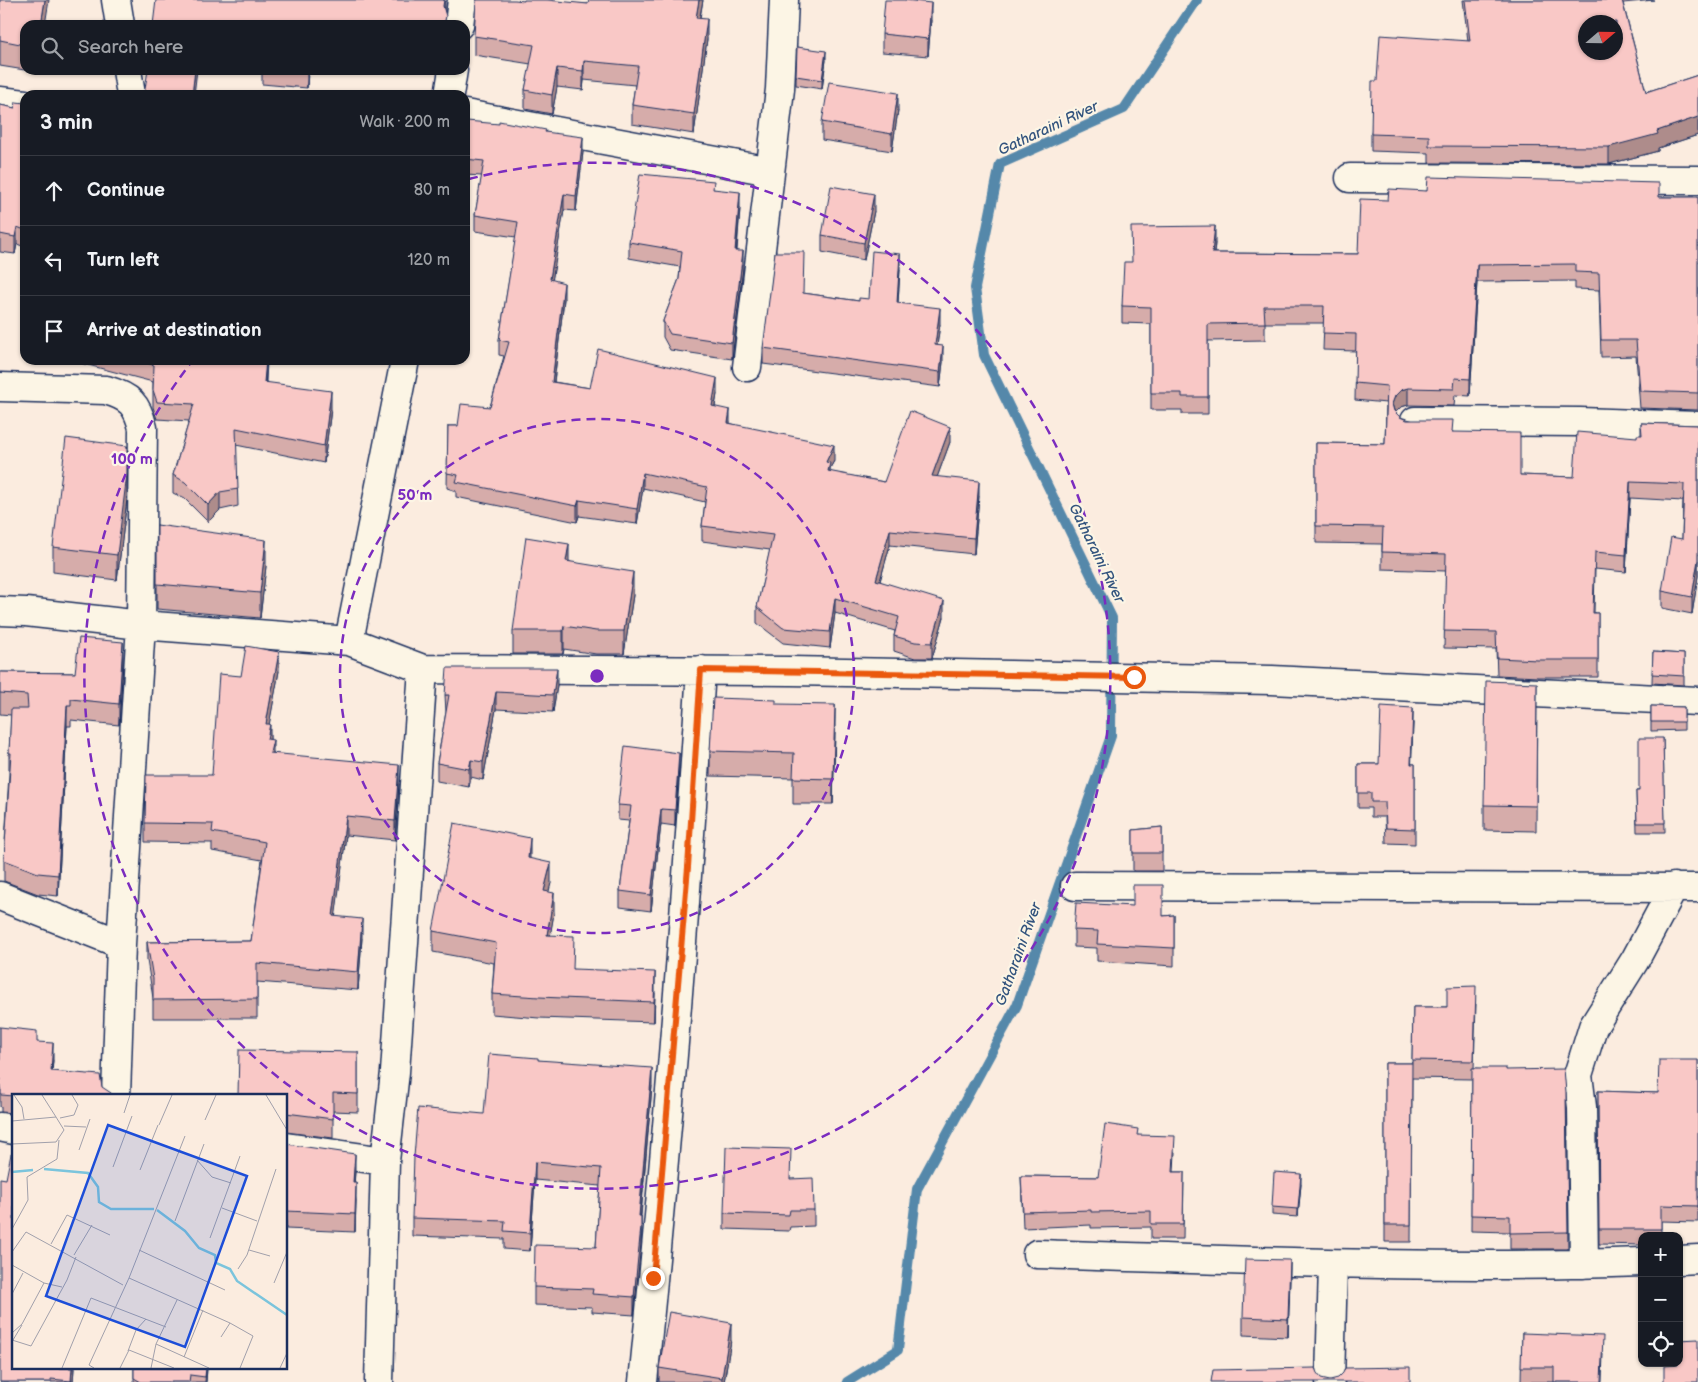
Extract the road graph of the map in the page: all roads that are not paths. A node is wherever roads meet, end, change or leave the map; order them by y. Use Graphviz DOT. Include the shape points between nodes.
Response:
graph roads {
  1 [pos="116,0"];
  2 [pos="462,0"];
  3 [pos="784,0"];
  4 [pos="119,20"];
  5 [pos="460,20"];
  6 [pos="128,75"];
  7 [pos="452,75"];
  8 [pos="130,90"];
  9 [pos="450,90"];
  10 [pos="0,101"];
  11 [pos="20,103"];
  12 [pos="470,115"];
  13 [pos="770,171"];
  14 [pos="1350,178"];
  15 [pos="1698,180"];
  16 [pos="404,365"];
  17 [pos="748,368"];
  18 [pos="0,387"];
  19 [pos="1408,420"];
  20 [pos="1698,426"];
  21 [pos="0,611"];
  22 [pos="141,625"];
  23 [pos="350,641"];
  24 [pos="423,668"];
  25 [pos="701,670"];
  26 [pos="1698,701"];
  27 [pos="1075,886"];
  28 [pos="1686,887"];
  29 [pos="0,896"];
  30 [pos="121,944"];
  31 [pos="116,1094"];
  32 [pos="288,1147"];
  33 [pos="385,1161"];
  34 [pos="1037,1254"];
  35 [pos="1683,1260"];
  36 [pos="1698,1260"];
  37 [pos="1638,1262"];
  38 [pos="1333,1264"];
  39 [pos="1584,1264"];
  40 [pos="379,1382"];
  41 [pos="643,1382"];
  42 [pos="1330,1382"];
  1 -- 4 [label="street"];
  2 -- 5 [label="street"];
  3 -- 13 [label="street" via="780,90"];
  6 -- 8 [label="street"];
  7 -- 9 [label="street"];
  10 -- 11 [label="street"];
  12 -- 13 [label="street"];
  13 -- 17 [label="street"];
  14 -- 15 [label="street"];
  16 -- 23 [label="street"];
  18 -- 22 [label="street" via="106,390 132,401 143,428"];
  19 -- 20 [label="street"];
  21 -- 22 [label="street"];
  22 -- 23 [label="street"];
  22 -- 30 [label="street"];
  23 -- 24 [label="street"];
  24 -- 25 [label="street"];
  24 -- 33 [label="street" via="395,1072"];
  25 -- 26 [label="street" via="1272,680"];
  25 -- 41 [label="street" via="688,867"];
  27 -- 28 [label="street"];
  28 -- 39 [label="street" via="1593,1028 1578,1075 1582,1107"];
  29 -- 30 [label="street"];
  30 -- 31 [label="street"];
  32 -- 33 [label="street"];
  33 -- 40 [label="street"];
  34 -- 38 [label="street"];
  35 -- 36 [label="street"];
  37 -- 39 [label="street"];
  38 -- 39 [label="street"];
  38 -- 42 [label="street"];
}
